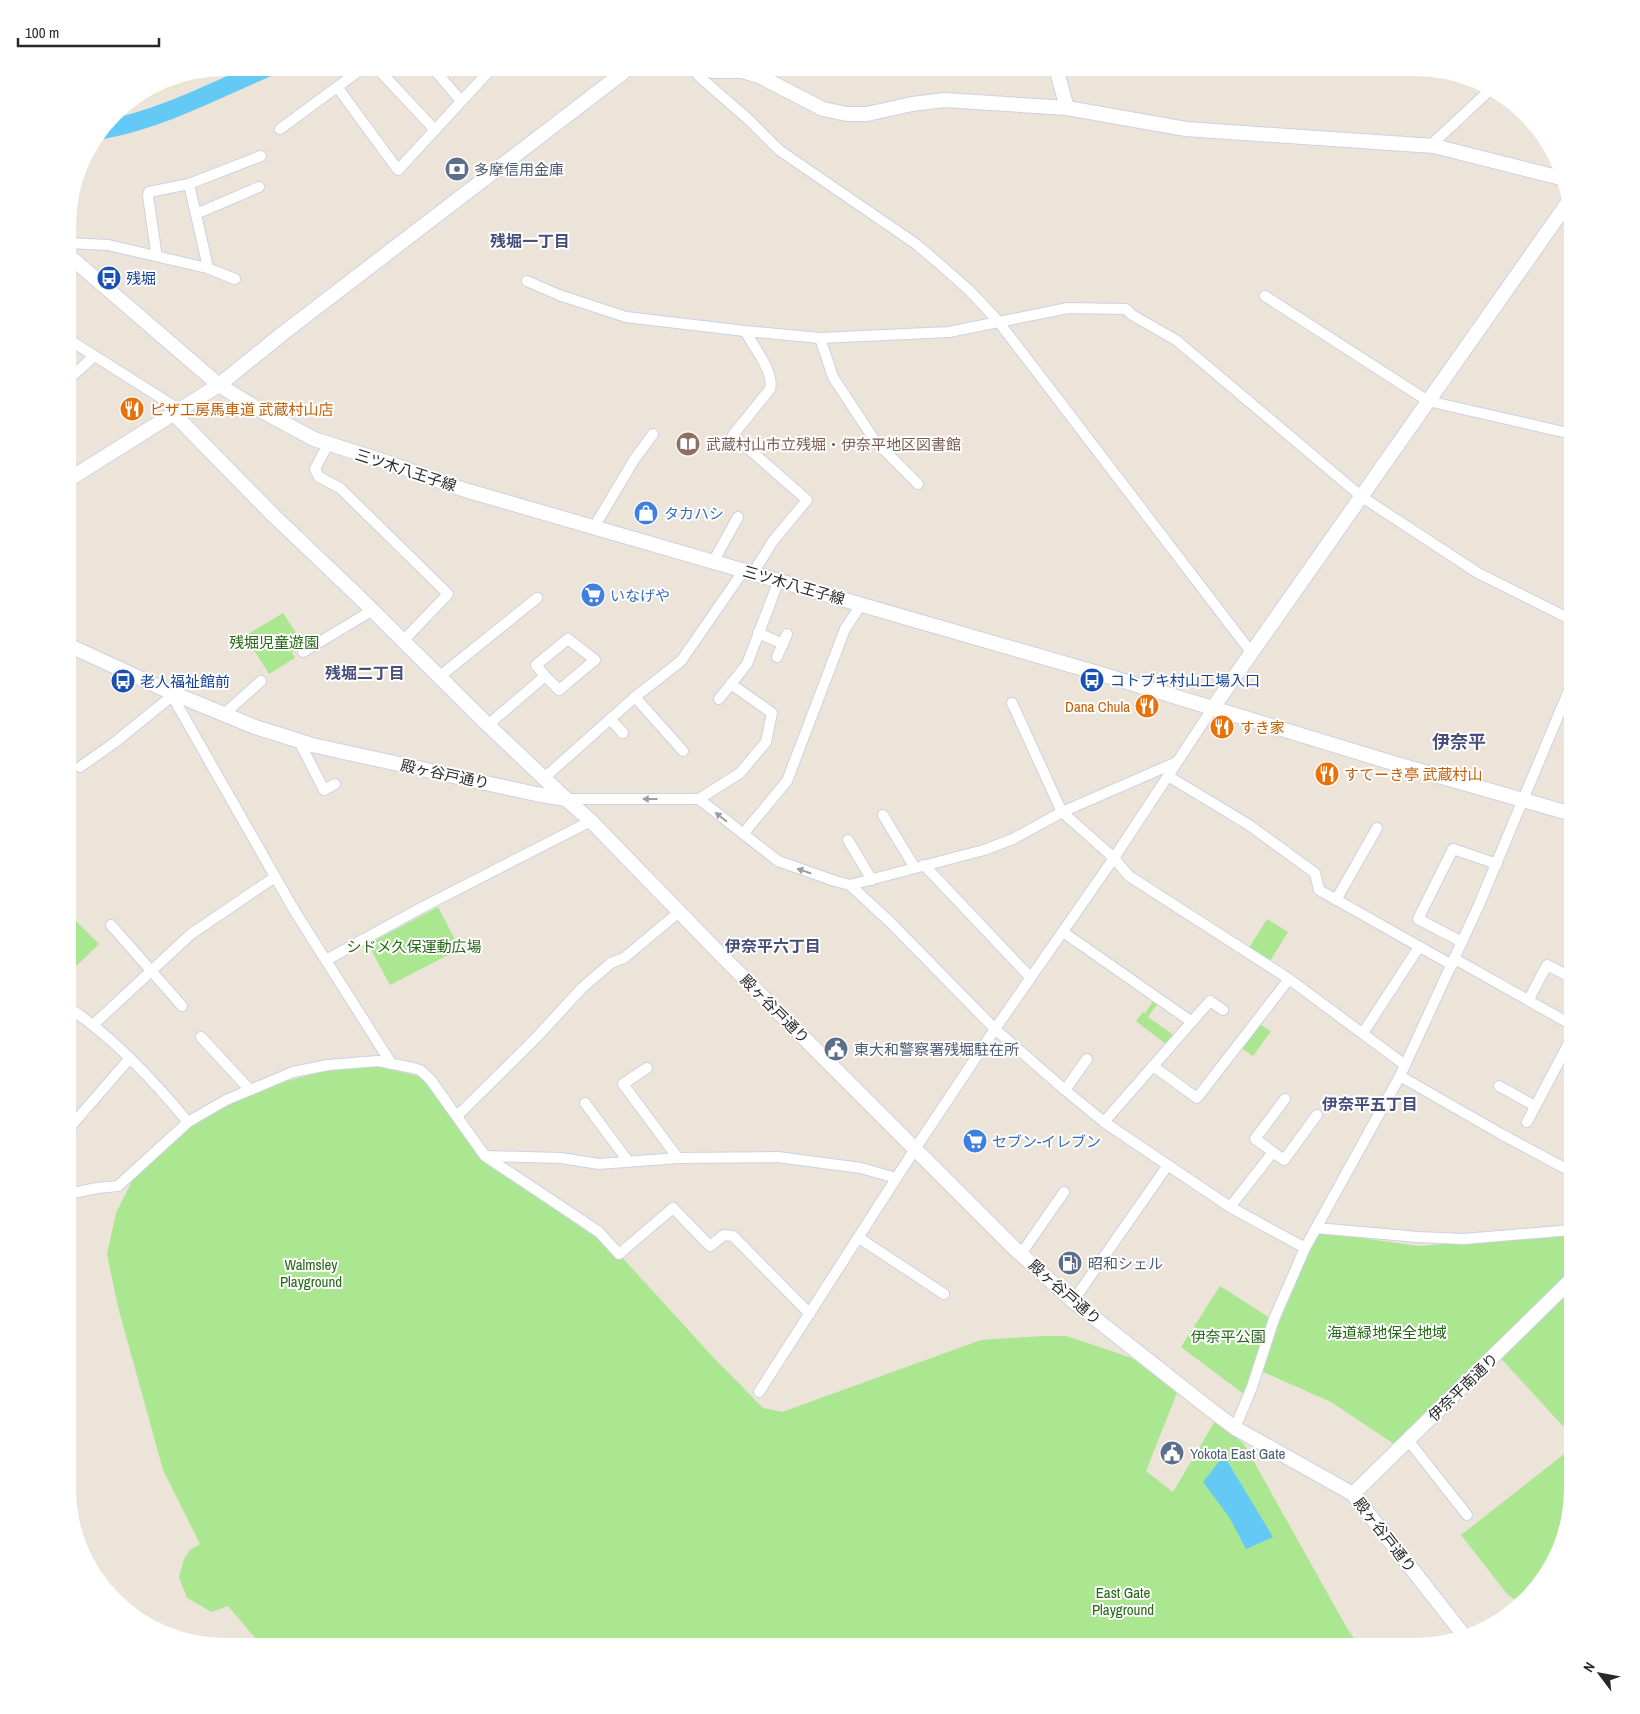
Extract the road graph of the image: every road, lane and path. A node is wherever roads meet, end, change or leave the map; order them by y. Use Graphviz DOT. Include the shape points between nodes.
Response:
graph roads {
  1 [pos="352,77"];
  2 [pos="385,77"];
  3 [pos="441,77"];
  4 [pos="484,77"];
  5 [pos="617,77"];
  6 [pos="700,77"];
  7 [pos="761,77"];
  8 [pos="1058,77"];
  9 [pos="338,88"];
  10 [pos="1485,94"];
  11 [pos="461,101"];
  12 [pos="1067,108"];
  13 [pos="280,129"];
  14 [pos="435,130"];
  15 [pos="1430,145"];
  16 [pos="260,156"];
  17 [pos="1556,177"];
  18 [pos="189,184"];
  19 [pos="259,186"];
  20 [pos="1562,210"];
  21 [pos="196,214"];
  22 [pos="77,243"];
  23 [pos="155,255"];
  24 [pos="77,263"];
  25 [pos="207,268"];
  26 [pos="235,279"];
  27 [pos="527,281"];
  28 [pos="1265,296"];
  29 [pos="998,321"];
  30 [pos="745,331"];
  31 [pos="820,338"];
  32 [pos="77,345"];
  33 [pos="94,356"];
  34 [pos="77,372"];
  35 [pos="219,386"];
  36 [pos="1428,401"];
  37 [pos="177,412"];
  38 [pos="1564,432"];
  39 [pos="653,434"];
  40 [pos="328,444"];
  41 [pos="77,475"];
  42 [pos="918,484"];
  43 [pos="1362,497"];
  44 [pos="738,518"];
  45 [pos="594,527"];
  46 [pos="713,562"];
  47 [pos="748,572"];
  48 [pos="779,580"];
  49 [pos="536,598"];
  50 [pos="861,604"];
  51 [pos="373,610"];
  52 [pos="1564,616"];
  53 [pos="758,633"];
  54 [pos="403,640"];
  55 [pos="77,649"];
  56 [pos="303,652"];
  57 [pos="1251,652"];
  58 [pos="777,657"];
  59 [pos="545,676"];
  60 [pos="439,677"];
  61 [pos="261,681"];
  62 [pos="731,684"];
  63 [pos="171,694"];
  64 [pos="635,697"];
  65 [pos="719,699"];
  66 [pos="1012,703"];
  67 [pos="1564,703"];
  68 [pos="1212,708"];
  69 [pos="223,715"];
  70 [pos="610,719"];
  71 [pos="488,725"];
  72 [pos="623,732"];
  73 [pos="300,741"];
  74 [pos="683,751"];
  75 [pos="1178,762"];
  76 [pos="80,767"];
  77 [pos="1168,776"];
  78 [pos="544,778"];
  79 [pos="336,784"];
  80 [pos="566,799"];
  81 [pos="699,799"];
  82 [pos="1524,801"];
  83 [pos="1062,812"];
  84 [pos="1564,812"];
  85 [pos="883,815"];
  86 [pos="591,821"];
  87 [pos="1377,828"];
  88 [pos="743,834"];
  89 [pos="848,840"];
  90 [pos="1114,858"];
  91 [pos="1497,864"];
  92 [pos="920,866"];
  93 [pos="275,877"];
  94 [pos="872,880"];
  95 [pos="850,885"];
  96 [pos="1336,900"];
  97 [pos="679,912"];
  98 [pos="111,925"];
  99 [pos="1062,932"];
  100 [pos="1462,942"];
  101 [pos="1419,947"];
  102 [pos="326,960"];
  103 [pos="1454,962"];
  104 [pos="151,971"];
  105 [pos="1564,974"];
  106 [pos="1030,977"];
  107 [pos="1289,978"];
  108 [pos="1529,1000"];
  109 [pos="182,1006"];
  110 [pos="1223,1010"];
  111 [pos="76,1012"];
  112 [pos="1564,1020"];
  113 [pos="1192,1022"];
  114 [pos="94,1024"];
  115 [pos="994,1029"];
  116 [pos="1363,1033"];
  117 [pos="201,1037"];
  118 [pos="1564,1052"];
  119 [pos="130,1058"];
  120 [pos="1087,1059"];
  121 [pos="391,1063"];
  122 [pos="1405,1065"];
  123 [pos="1153,1066"];
  124 [pos="647,1068"];
  125 [pos="1400,1076"];
  126 [pos="1499,1086"];
  127 [pos="250,1090"];
  128 [pos="1065,1090"];
  129 [pos="1286,1099"];
  130 [pos="585,1103"];
  131 [pos="1535,1106"];
  132 [pos="1316,1115"];
  133 [pos="457,1116"];
  134 [pos="76,1120"];
  135 [pos="188,1122"];
  136 [pos="1104,1122"];
  137 [pos="1527,1122"];
  138 [pos="915,1150"];
  139 [pos="1273,1152"];
  140 [pos="485,1156"];
  141 [pos="678,1158"];
  142 [pos="628,1161"];
  143 [pos="1168,1165"];
  144 [pos="1564,1168"];
  145 [pos="896,1178"];
  146 [pos="76,1192"];
  147 [pos="1064,1192"];
  148 [pos="1230,1207"];
  149 [pos="1316,1228"];
  150 [pos="1564,1231"];
  151 [pos="859,1238"];
  152 [pos="1305,1248"];
  153 [pos="1020,1254"];
  154 [pos="1564,1286"];
  155 [pos="944,1294"];
  156 [pos="1073,1301"];
  157 [pos="810,1314"];
  158 [pos="759,1392"];
  159 [pos="1235,1428"];
  160 [pos="1408,1440"];
  161 [pos="1352,1494"];
  162 [pos="1467,1515"];
  163 [pos="1460,1631"];
  1 -- 9 [label="street"];
  2 -- 14 [label="street"];
  3 -- 11 [label="street"];
  4 -- 11 [label="street"];
  5 -- 35 [label="street"];
  6 -- 29 [label="street" via="779,150 916,244 970,290"];
  7 -- 12 [label="street" via="823,109 847,114 867,114 945,100"];
  8 -- 12 [label="street"];
  9 -- 13 [label="street"];
  9 -- 14 [label="street" via="398,170"];
  10 -- 15 [label="street"];
  11 -- 14 [label="street"];
  12 -- 15 [label="street" via="1186,129"];
  15 -- 17 [label="street"];
  16 -- 18 [label="street"];
  18 -- 21 [label="street"];
  18 -- 23 [label="street" via="149,192"];
  19 -- 21 [label="street"];
  20 -- 36 [label="street"];
  21 -- 25 [label="street"];
  22 -- 23 [label="street" via="108,245"];
  23 -- 25 [label="street"];
  24 -- 35 [label="street, 三ツ木八王子線"];
  25 -- 26 [label="street"];
  27 -- 30 [label="street" via="559,296 626,317"];
  28 -- 36 [label="street"];
  29 -- 31 [label="street" via="949,332"];
  29 -- 43 [label="street" via="1068,308 1126,309 1176,340"];
  29 -- 57 [label="street"];
  30 -- 31 [label="street"];
  30 -- 47 [label="street" via="772,383 733,435 808,500"];
  31 -- 42 [label="street" via="833,377 875,441"];
  32 -- 33 [label="street"];
  33 -- 34 [label="street"];
  33 -- 37 [label="street"];
  35 -- 37 [label="street"];
  35 -- 40 [label="street, 三ツ木八王子線" via="290,427"];
  36 -- 38 [label="street"];
  36 -- 43 [label="street"];
  37 -- 41 [label="street"];
  37 -- 51 [label="street" via="273,515"];
  39 -- 45 [label="street"];
  40 -- 45 [label="street, 三ツ木八王子線" via="465,490"];
  40 -- 54 [label="street" via="315,469 320,477 340,488 448,594"];
  43 -- 52 [label="street" via="1478,573"];
  43 -- 57 [label="street"];
  44 -- 46 [label="street"];
  45 -- 46 [label="street, 三ツ木八王子線"];
  46 -- 47 [label="street, 三ツ木八王子線"];
  47 -- 48 [label="street, 三ツ木八王子線"];
  47 -- 64 [label="street" via="681,661"];
  48 -- 50 [label="street, 三ツ木八王子線"];
  48 -- 53 [label="street"];
  49 -- 60 [label="street"];
  50 -- 68 [label="street, 三ツ木八王子線"];
  50 -- 88 [label="street" via="845,629 787,781"];
  51 -- 54 [label="street"];
  51 -- 56 [label="street"];
  53 -- 58 [label="street" via="785,639"];
  53 -- 62 [label="street" via="748,664"];
  54 -- 60 [label="street"];
  55 -- 63 [label="street, 殿ヶ谷戸通り"];
  57 -- 68 [label="street"];
  59 -- 59 [label="street" via="536,665 568,639 595,660 559,690"];
  59 -- 71 [label="street"];
  60 -- 71 [label="street"];
  61 -- 69 [label="street"];
  62 -- 65 [label="street"];
  62 -- 81 [label="street" via="772,713 766,742 740,773"];
  63 -- 69 [label="street, 殿ヶ谷戸通り"];
  63 -- 76 [label="street" via="114,743"];
  63 -- 93 [label="street"];
  64 -- 70 [label="street"];
  64 -- 74 [label="street"];
  66 -- 83 [label="street"];
  67 -- 82 [label="street"];
  68 -- 75 [label="street"];
  68 -- 82 [label="street, 三ツ木八王子線"];
  69 -- 73 [label="street, 殿ヶ谷戸通り"];
  70 -- 72 [label="street"];
  70 -- 78 [label="street"];
  71 -- 78 [label="street"];
  73 -- 79 [label="street" via="324,790"];
  73 -- 80 [label="street, 殿ヶ谷戸通り"];
  75 -- 77 [label="street"];
  75 -- 83 [label="street"];
  77 -- 90 [label="street"];
  77 -- 96 [label="street" via="1249,824 1315,873 1319,890"];
  78 -- 80 [label="street"];
  81 -- 80 [label="street, one-way"];
  80 -- 86 [label="street, 殿ヶ谷戸通り"];
  88 -- 81 [label="street, one-way"];
  82 -- 84 [label="street, 三ツ木八王子線"];
  82 -- 91 [label="street"];
  83 -- 90 [label="street"];
  83 -- 92 [label="street" via="1013,839"];
  85 -- 92 [label="street"];
  86 -- 97 [label="street, 殿ヶ谷戸通り"];
  86 -- 102 [label="street"];
  87 -- 96 [label="street"];
  95 -- 88 [label="street, one-way" via="778,860"];
  89 -- 94 [label="street"];
  90 -- 99 [label="street"];
  90 -- 107 [label="street" via="1129,876"];
  91 -- 100 [label="street"];
  91 -- 100 [label="street" via="1453,849 1418,919"];
  92 -- 94 [label="street"];
  92 -- 106 [label="street"];
  93 -- 102 [label="street"];
  93 -- 104 [label="street" via="190,934"];
  94 -- 95 [label="street"];
  95 -- 115 [label="street"];
  96 -- 101 [label="street"];
  97 -- 133 [label="street" via="582,988"];
  97 -- 138 [label="street, 殿ヶ谷戸通り"];
  98 -- 104 [label="street"];
  99 -- 106 [label="street"];
  99 -- 113 [label="street"];
  100 -- 103 [label="street"];
  101 -- 103 [label="street"];
  101 -- 116 [label="street"];
  102 -- 121 [label="street"];
  103 -- 108 [label="street"];
  103 -- 122 [label="street"];
  104 -- 109 [label="street"];
  104 -- 114 [label="street"];
  105 -- 108 [label="street" via="1547,964"];
  106 -- 115 [label="street"];
  107 -- 116 [label="street"];
  107 -- 123 [label="street" via="1197,1098"];
  108 -- 112 [label="street"];
  110 -- 113 [label="street" via="1210,1001"];
  111 -- 114 [label="street"];
  113 -- 123 [label="street"];
  114 -- 119 [label="street"];
  115 -- 128 [label="street"];
  115 -- 138 [label="street"];
  116 -- 122 [label="street"];
  117 -- 127 [label="street"];
  118 -- 131 [label="street"];
  119 -- 134 [label="street"];
  119 -- 135 [label="street"];
  120 -- 128 [label="street"];
  121 -- 127 [label="street" via="312,1067"];
  121 -- 133 [label="street" via="426,1075"];
  122 -- 125 [label="street"];
  123 -- 136 [label="street"];
  124 -- 141 [label="street" via="623,1084"];
  125 -- 144 [label="street"];
  125 -- 149 [label="street"];
  126 -- 131 [label="street"];
  127 -- 135 [label="street"];
  128 -- 136 [label="street"];
  129 -- 139 [label="street" via="1255,1139"];
  130 -- 142 [label="street"];
  131 -- 137 [label="street"];
  132 -- 139 [label="street" via="1284,1160"];
  133 -- 140 [label="street"];
  135 -- 146 [label="street" via="118,1186"];
  136 -- 143 [label="street"];
  138 -- 145 [label="street"];
  138 -- 153 [label="street, 殿ヶ谷戸通り"];
  139 -- 148 [label="street"];
  140 -- 142 [label="street" via="561,1158 600,1164"];
  140 -- 157 [label="street" via="599,1232 619,1254 673,1208 710,1246 724,1235 732,1236"];
  141 -- 142 [label="street"];
  141 -- 145 [label="street" via="778,1157 861,1168"];
  143 -- 148 [label="street"];
  143 -- 156 [label="street"];
  145 -- 151 [label="street"];
  147 -- 153 [label="street"];
  148 -- 152 [label="street"];
  149 -- 150 [label="street" via="1464,1239"];
  149 -- 152 [label="street"];
  151 -- 155 [label="street"];
  151 -- 157 [label="street"];
  152 -- 159 [label="street" via="1274,1319"];
  153 -- 156 [label="street, 殿ヶ谷戸通り"];
  154 -- 160 [label="street, 伊奈平南通り"];
  156 -- 159 [label="street, 殿ヶ谷戸通り"];
  157 -- 158 [label="street"];
  159 -- 161 [label="street, 殿ヶ谷戸通り"];
  160 -- 161 [label="street, 伊奈平南通り"];
  160 -- 162 [label="street"];
  161 -- 163 [label="street, 殿ヶ谷戸通り"];
}
